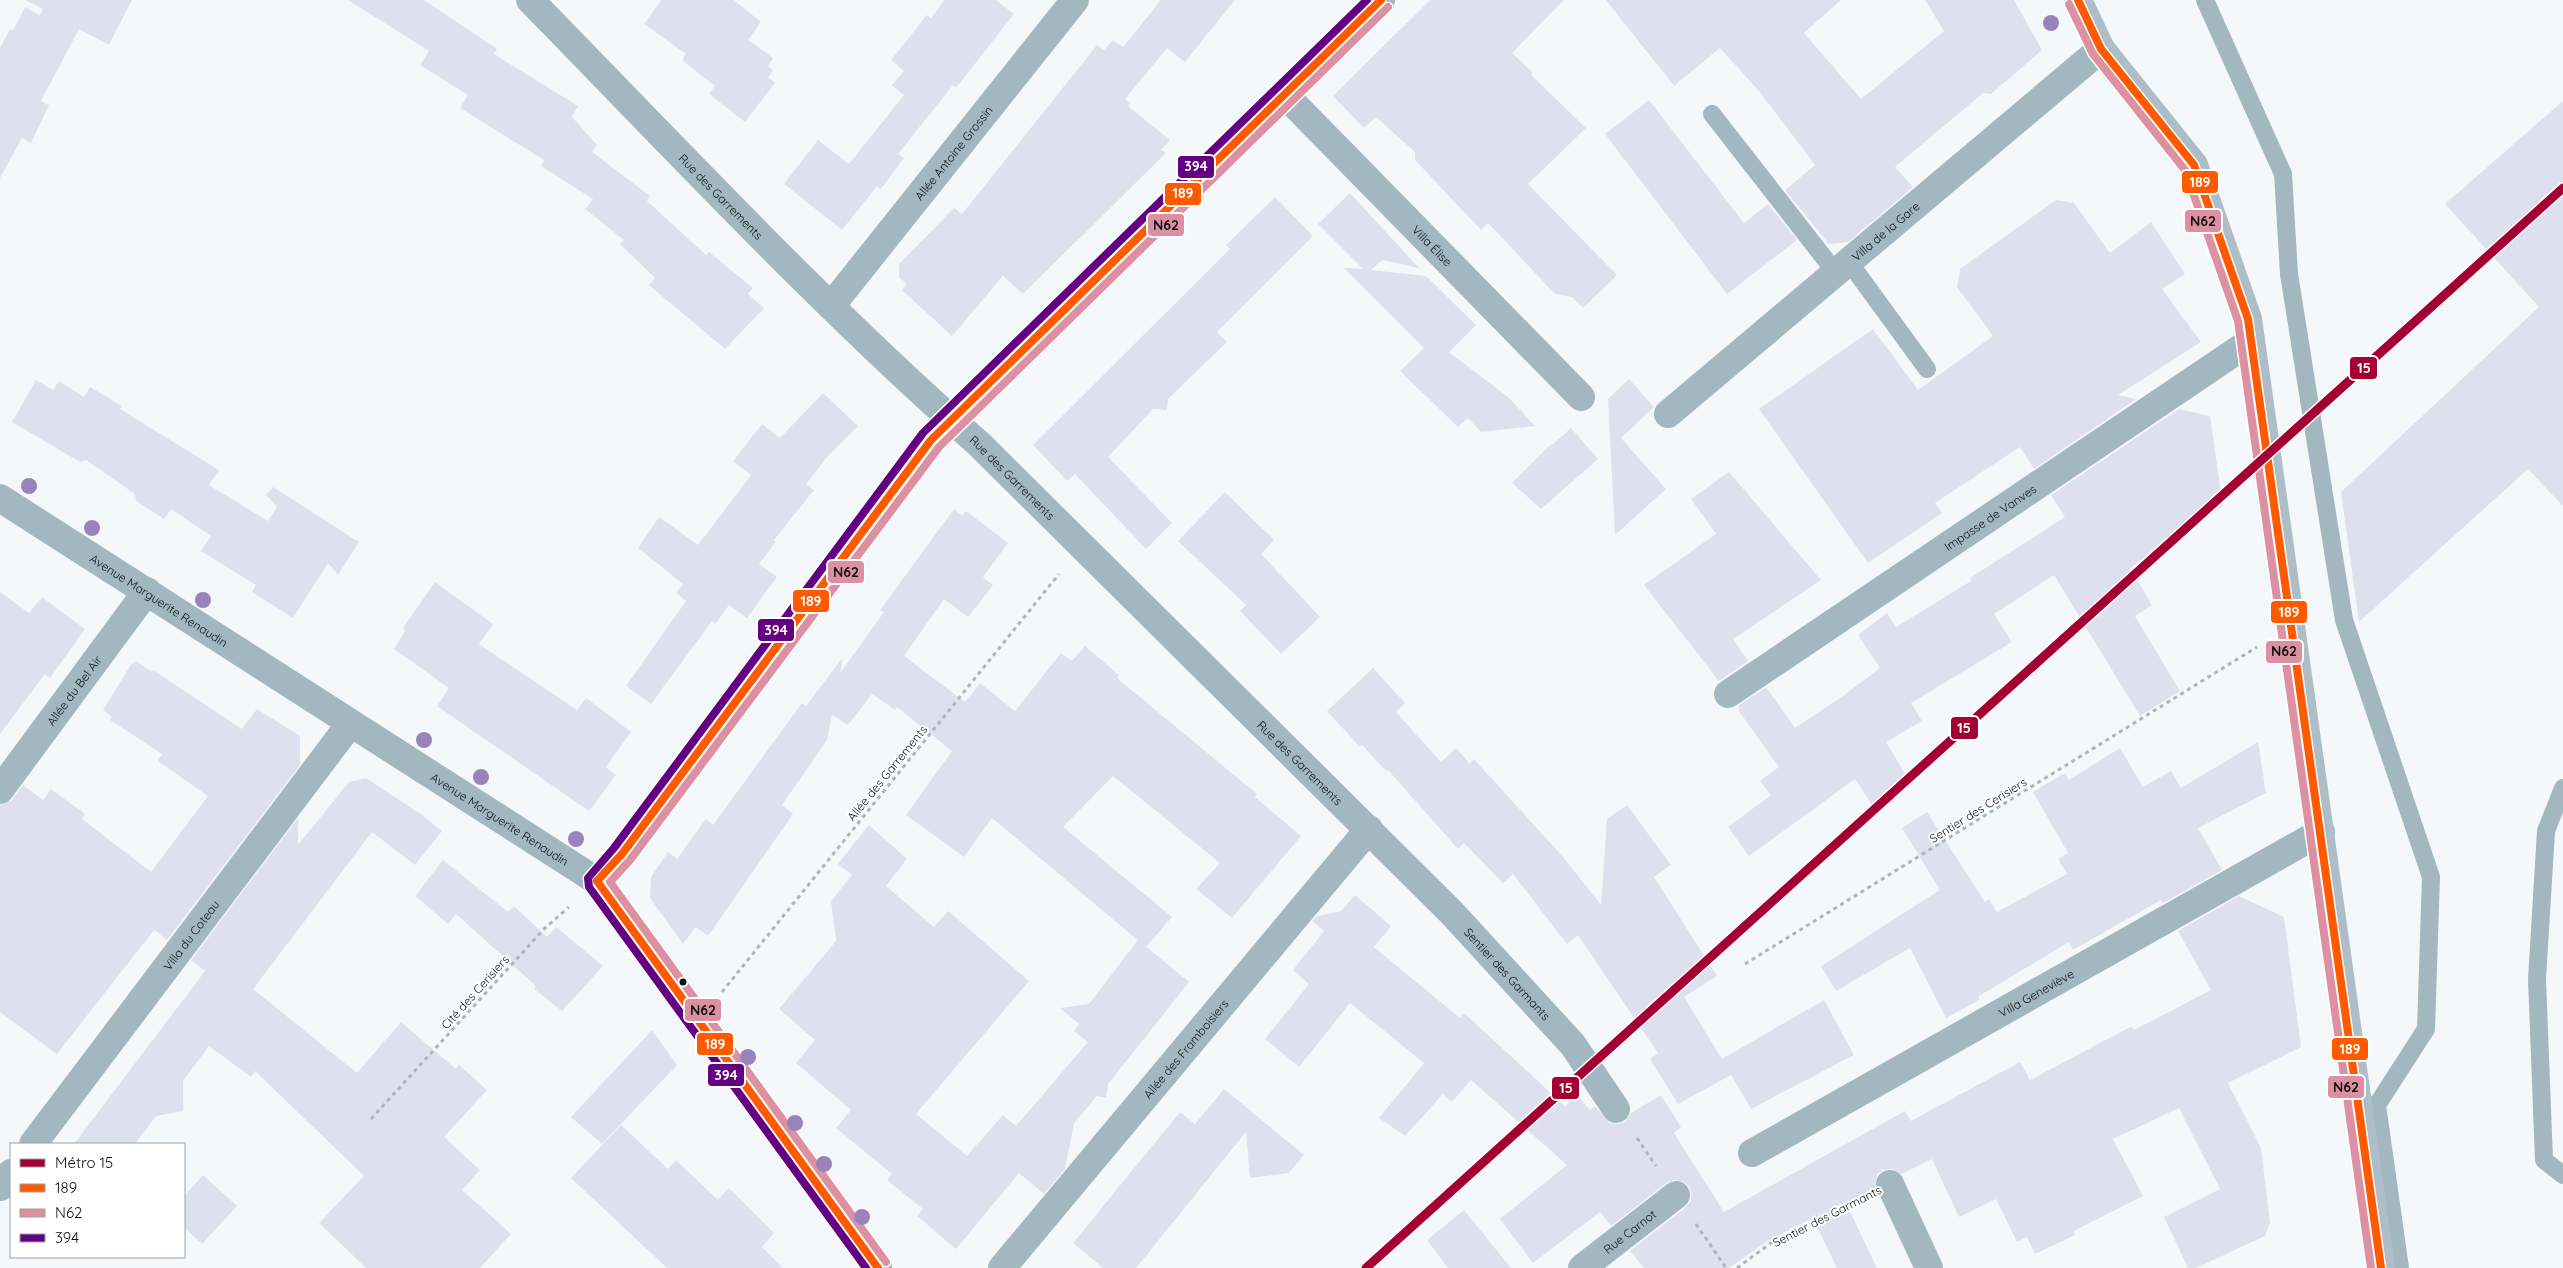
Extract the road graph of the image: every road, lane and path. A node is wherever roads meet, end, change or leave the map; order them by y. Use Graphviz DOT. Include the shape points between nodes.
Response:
graph roads {
  1 [pos="530,0"];
  2 [pos="1075,0"];
  3 [pos="1381,0"];
  4 [pos="2078,0"];
  5 [pos="2205,0"];
  6 [pos="2101,49"];
  7 [pos="1284,94"];
  8 [pos="1712,114"];
  9 [pos="1843,267"];
  10 [pos="831,306"];
  11 [pos="2251,341"];
  12 [pos="1927,369"];
  13 [pos="1581,397"];
  14 [pos="1668,414"];
  15 [pos="951,420"];
  16 [pos="0,498"];
  17 [pos="1061,572"];
  18 [pos="147,592"];
  19 [pos="2219,670"];
  20 [pos="1728,694"];
  21 [pos="350,724"];
  22 [pos="2563,788"];
  23 [pos="0,790"];
  24 [pos="1369,829"];
  25 [pos="2321,832"];
  26 [pos="597,881"];
  27 [pos="1451,912"];
  28 [pos="1745,964"];
  29 [pos="721,993"];
  30 [pos="2368,1105"];
  31 [pos="1616,1109"];
  32 [pos="371,1119"];
  33 [pos="34,1143"];
  34 [pos="1752,1153"];
  35 [pos="10,1174"];
  36 [pos="2563,1176"];
  37 [pos="1890,1184"];
  38 [pos="0,1188"];
  39 [pos="1676,1195"];
  40 [pos="878,1268"];
  41 [pos="1002,1268"];
  42 [pos="1582,1268"];
  43 [pos="1737,1268"];
  44 [pos="1929,1268"];
  45 [pos="2381,1268"];
  46 [pos="2400,1268"];
  1 -- 10 [label="street, Rue des Garrements"];
  2 -- 10 [label="street, Allée Antoine Grossin"];
  3 -- 7 [label="street"];
  4 -- 6 [label="main road"];
  5 -- 30 [label="lane" via="2283,174 2289,274 2344,620 2431,877 2426,1029"];
  6 -- 9 [label="street, Villa de la Gare"];
  6 -- 11 [label="main road" via="2194,165 2248,319"];
  7 -- 13 [label="street, Villa Élise"];
  7 -- 15 [label="street"];
  8 -- 9 [label="lane"];
  9 -- 12 [label="lane"];
  9 -- 14 [label="street, Villa de la Gare"];
  10 -- 15 [label="street, Rue des Garrements"];
  11 -- 20 [label="street, Impasse de Vanves"];
  11 -- 25 [label="main road"];
  15 -- 24 [label="street, Rue des Garrements"];
  15 -- 26 [label="street" via="931,440 622,854"];
  16 -- 18 [label="street, Avenue Marguerite Renaudin"];
  17 -- 29 [label="path, Allée des Garrements"];
  18 -- 21 [label="street, Avenue Marguerite Renaudin"];
  18 -- 23 [label="street, Allée du Bel Air"];
  19 -- 28 [label="path, Sentier des Cerisiers"];
  21 -- 26 [label="street, Avenue Marguerite Renaudin"];
  21 -- 33 [label="street, Villa du Coteau"];
  22 -- 36 [label="lane" via="2546,830 2537,979 2544,1160"];
  24 -- 27 [label="street, Rue des Garrements"];
  24 -- 41 [label="street, Allée des Framboisiers"];
  25 -- 30 [label="main road"];
  25 -- 34 [label="street, Villa Geneviève"];
  26 -- 32 [label="path, Cité des Cerisiers" via="544,930"];
  26 -- 40 [label="street, Avenue Marguerite Renaudin"];
  27 -- 31 [label="street, Sentier des Garmants" via="1573,1046"];
  30 -- 45 [label="main road"];
  30 -- 46 [label="lane"];
  35 -- 38 [label="street"];
  37 -- 43 [label="path, Sentier des Garmants" via="1771,1244"];
  37 -- 44 [label="street, Sentier des Garmants"];
  39 -- 42 [label="street, Rue Carnot"];
}
